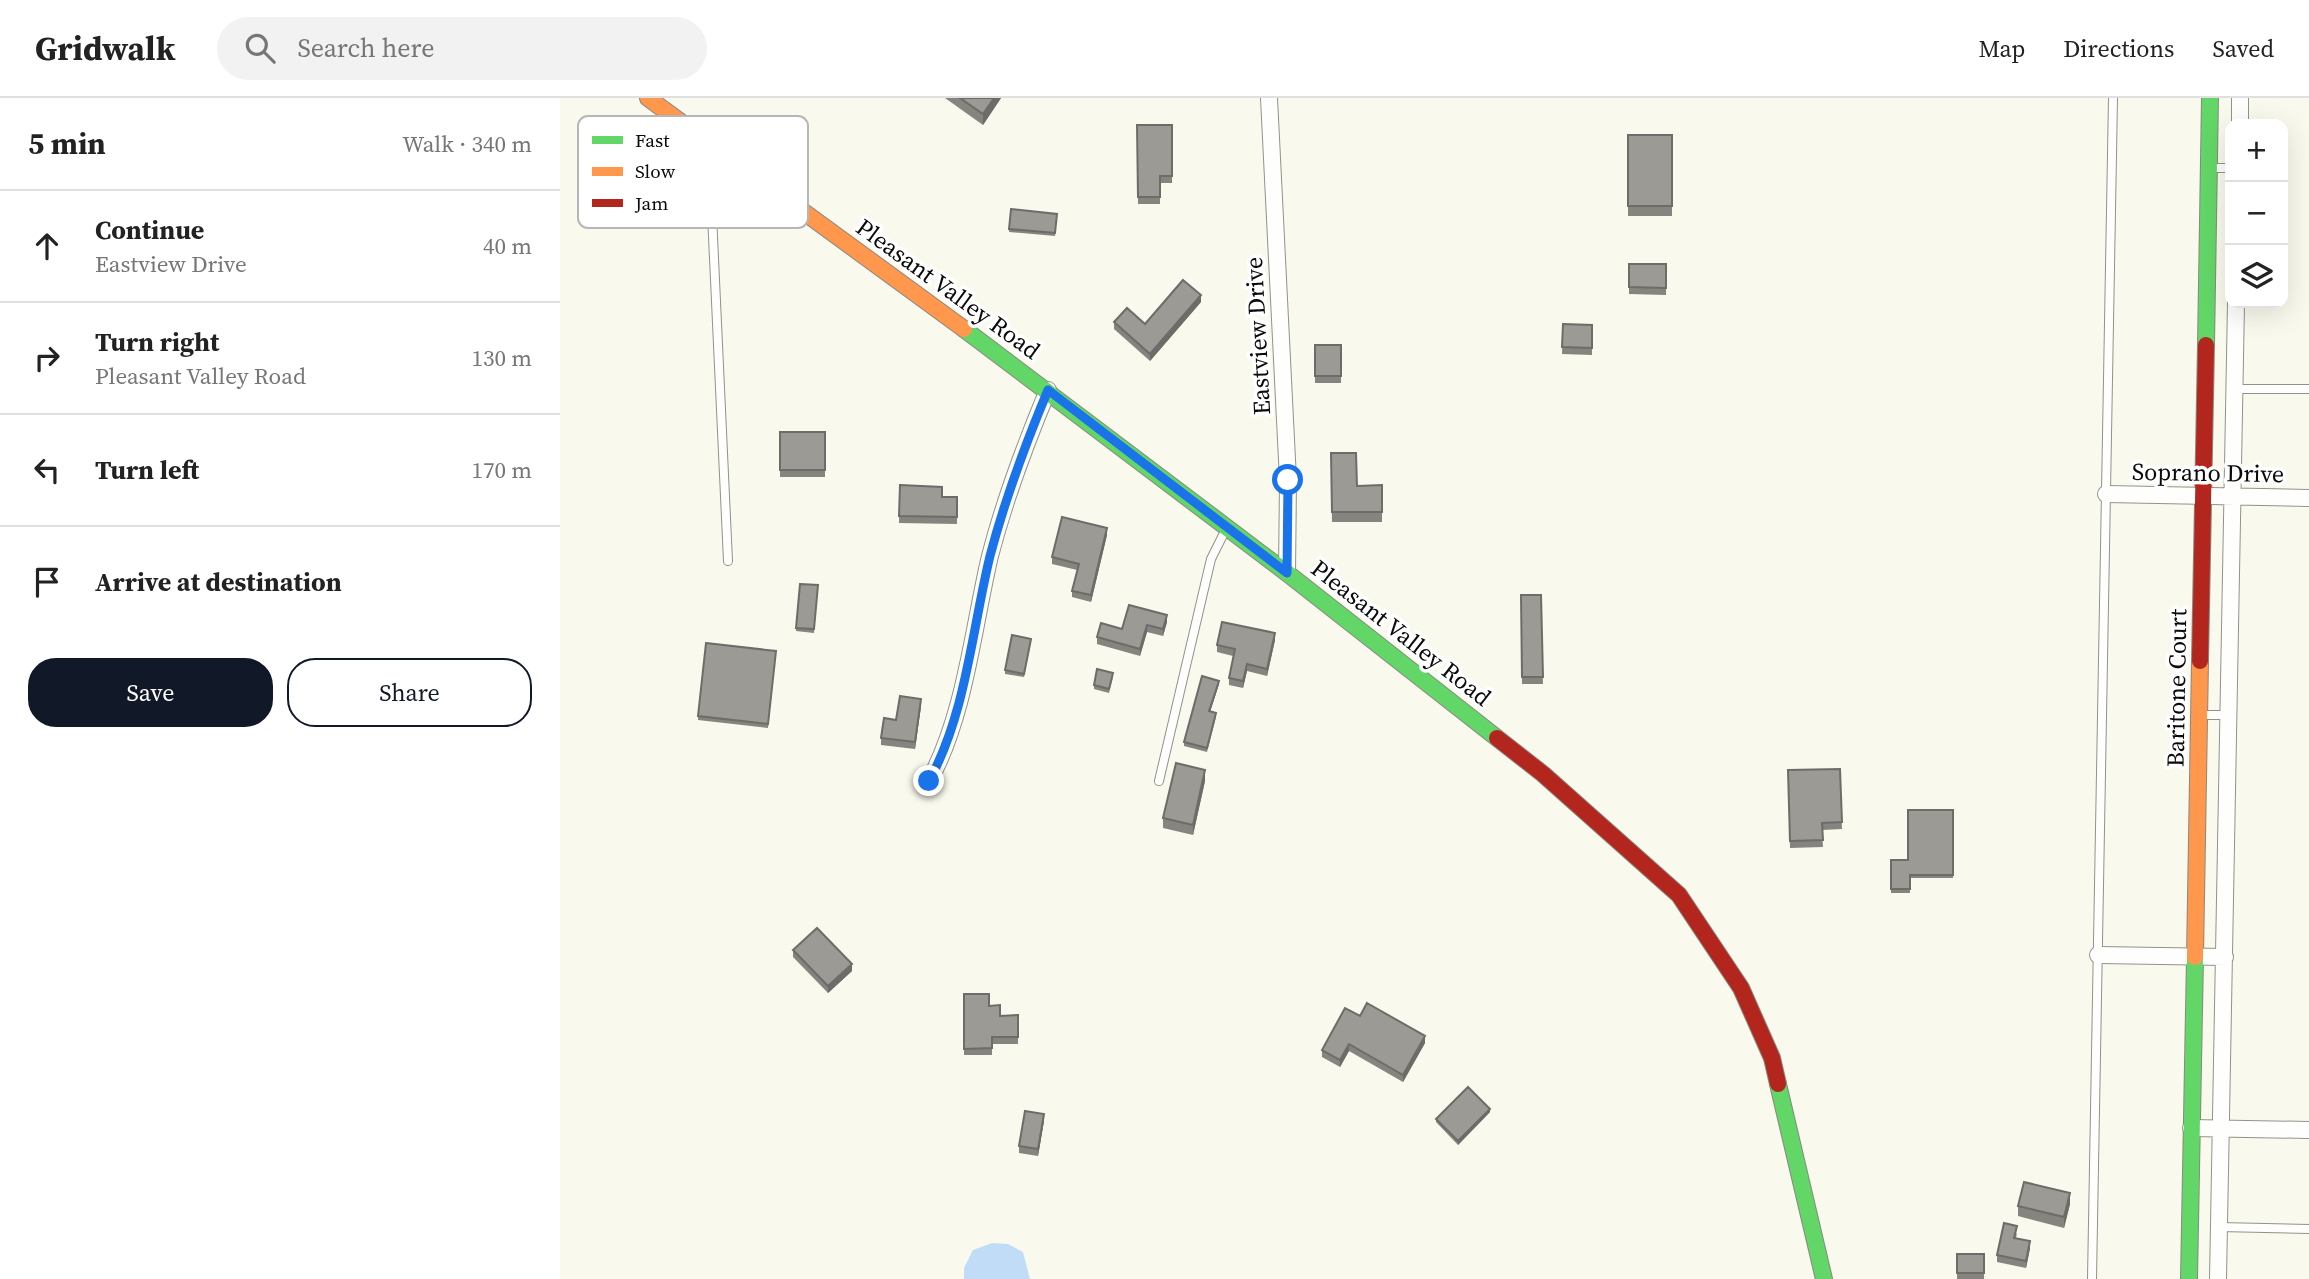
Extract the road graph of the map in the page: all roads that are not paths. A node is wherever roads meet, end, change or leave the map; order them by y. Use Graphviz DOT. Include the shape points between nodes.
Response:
graph roads {
  1 [pos="648,98"];
  2 [pos="1269,98"];
  3 [pos="2113,98"];
  4 [pos="2210,98"];
  5 [pos="2240,98"];
  6 [pos="673,116"];
  7 [pos="2240,119"];
  8 [pos="2209,167"];
  9 [pos="2225,168"];
  10 [pos="808,215"];
  11 [pos="713,228"];
  12 [pos="2236,308"];
  13 [pos="2235,389"];
  14 [pos="2309,389"];
  15 [pos="1048,390"];
  16 [pos="2106,494"];
  17 [pos="2203,496"];
  18 [pos="2233,497"];
  19 [pos="2309,498"];
  20 [pos="1227,526"];
  21 [pos="728,561"];
  22 [pos="1287,573"];
  23 [pos="2199,715"];
  24 [pos="2229,715"];
  25 [pos="929,781"];
  26 [pos="1158,781"];
  27 [pos="2098,954"];
  28 [pos="2194,956"];
  29 [pos="2225,957"];
  30 [pos="2191,1128"];
  31 [pos="2221,1128"];
  32 [pos="2309,1130"];
  33 [pos="2220,1227"];
  34 [pos="2309,1229"];
  35 [pos="1824,1279"];
  36 [pos="2092,1279"];
  37 [pos="2189,1279"];
  38 [pos="2218,1279"];
  1 -- 6 [label="street, Pleasant Valley Road"];
  2 -- 22 [label="street, Eastview Drive" via="1288,480"];
  3 -- 16 [label="lane"];
  4 -- 8 [label="street, Baritone Court"];
  5 -- 7 [label="street"];
  8 -- 9 [label="lane"];
  8 -- 17 [label="street, Baritone Court"];
  10 -- 15 [label="street, Pleasant Valley Road"];
  11 -- 21 [label="lane"];
  12 -- 13 [label="street"];
  13 -- 14 [label="lane"];
  13 -- 18 [label="street"];
  15 -- 20 [label="street, Pleasant Valley Road"];
  15 -- 25 [label="street" via="1008,488 958,699"];
  16 -- 17 [label="street, Soprano Drive"];
  16 -- 27 [label="lane"];
  17 -- 18 [label="street, Soprano Drive"];
  17 -- 23 [label="street, Baritone Court"];
  18 -- 19 [label="street, Soprano Drive"];
  18 -- 24 [label="street"];
  20 -- 22 [label="street, Pleasant Valley Road"];
  20 -- 26 [label="lane" via="1211,559"];
  22 -- 35 [label="street, Pleasant Valley Road" via="1543,774 1679,895 1741,988 1772,1058"];
  23 -- 24 [label="lane"];
  23 -- 28 [label="street, Baritone Court"];
  24 -- 29 [label="street"];
  27 -- 28 [label="street"];
  27 -- 36 [label="lane"];
  28 -- 29 [label="street"];
  28 -- 30 [label="street, Baritone Court"];
  29 -- 31 [label="street"];
  30 -- 31 [label="street"];
  30 -- 37 [label="street, Baritone Court"];
  31 -- 32 [label="street"];
  31 -- 33 [label="street"];
  33 -- 34 [label="lane"];
  33 -- 38 [label="street"];
}
